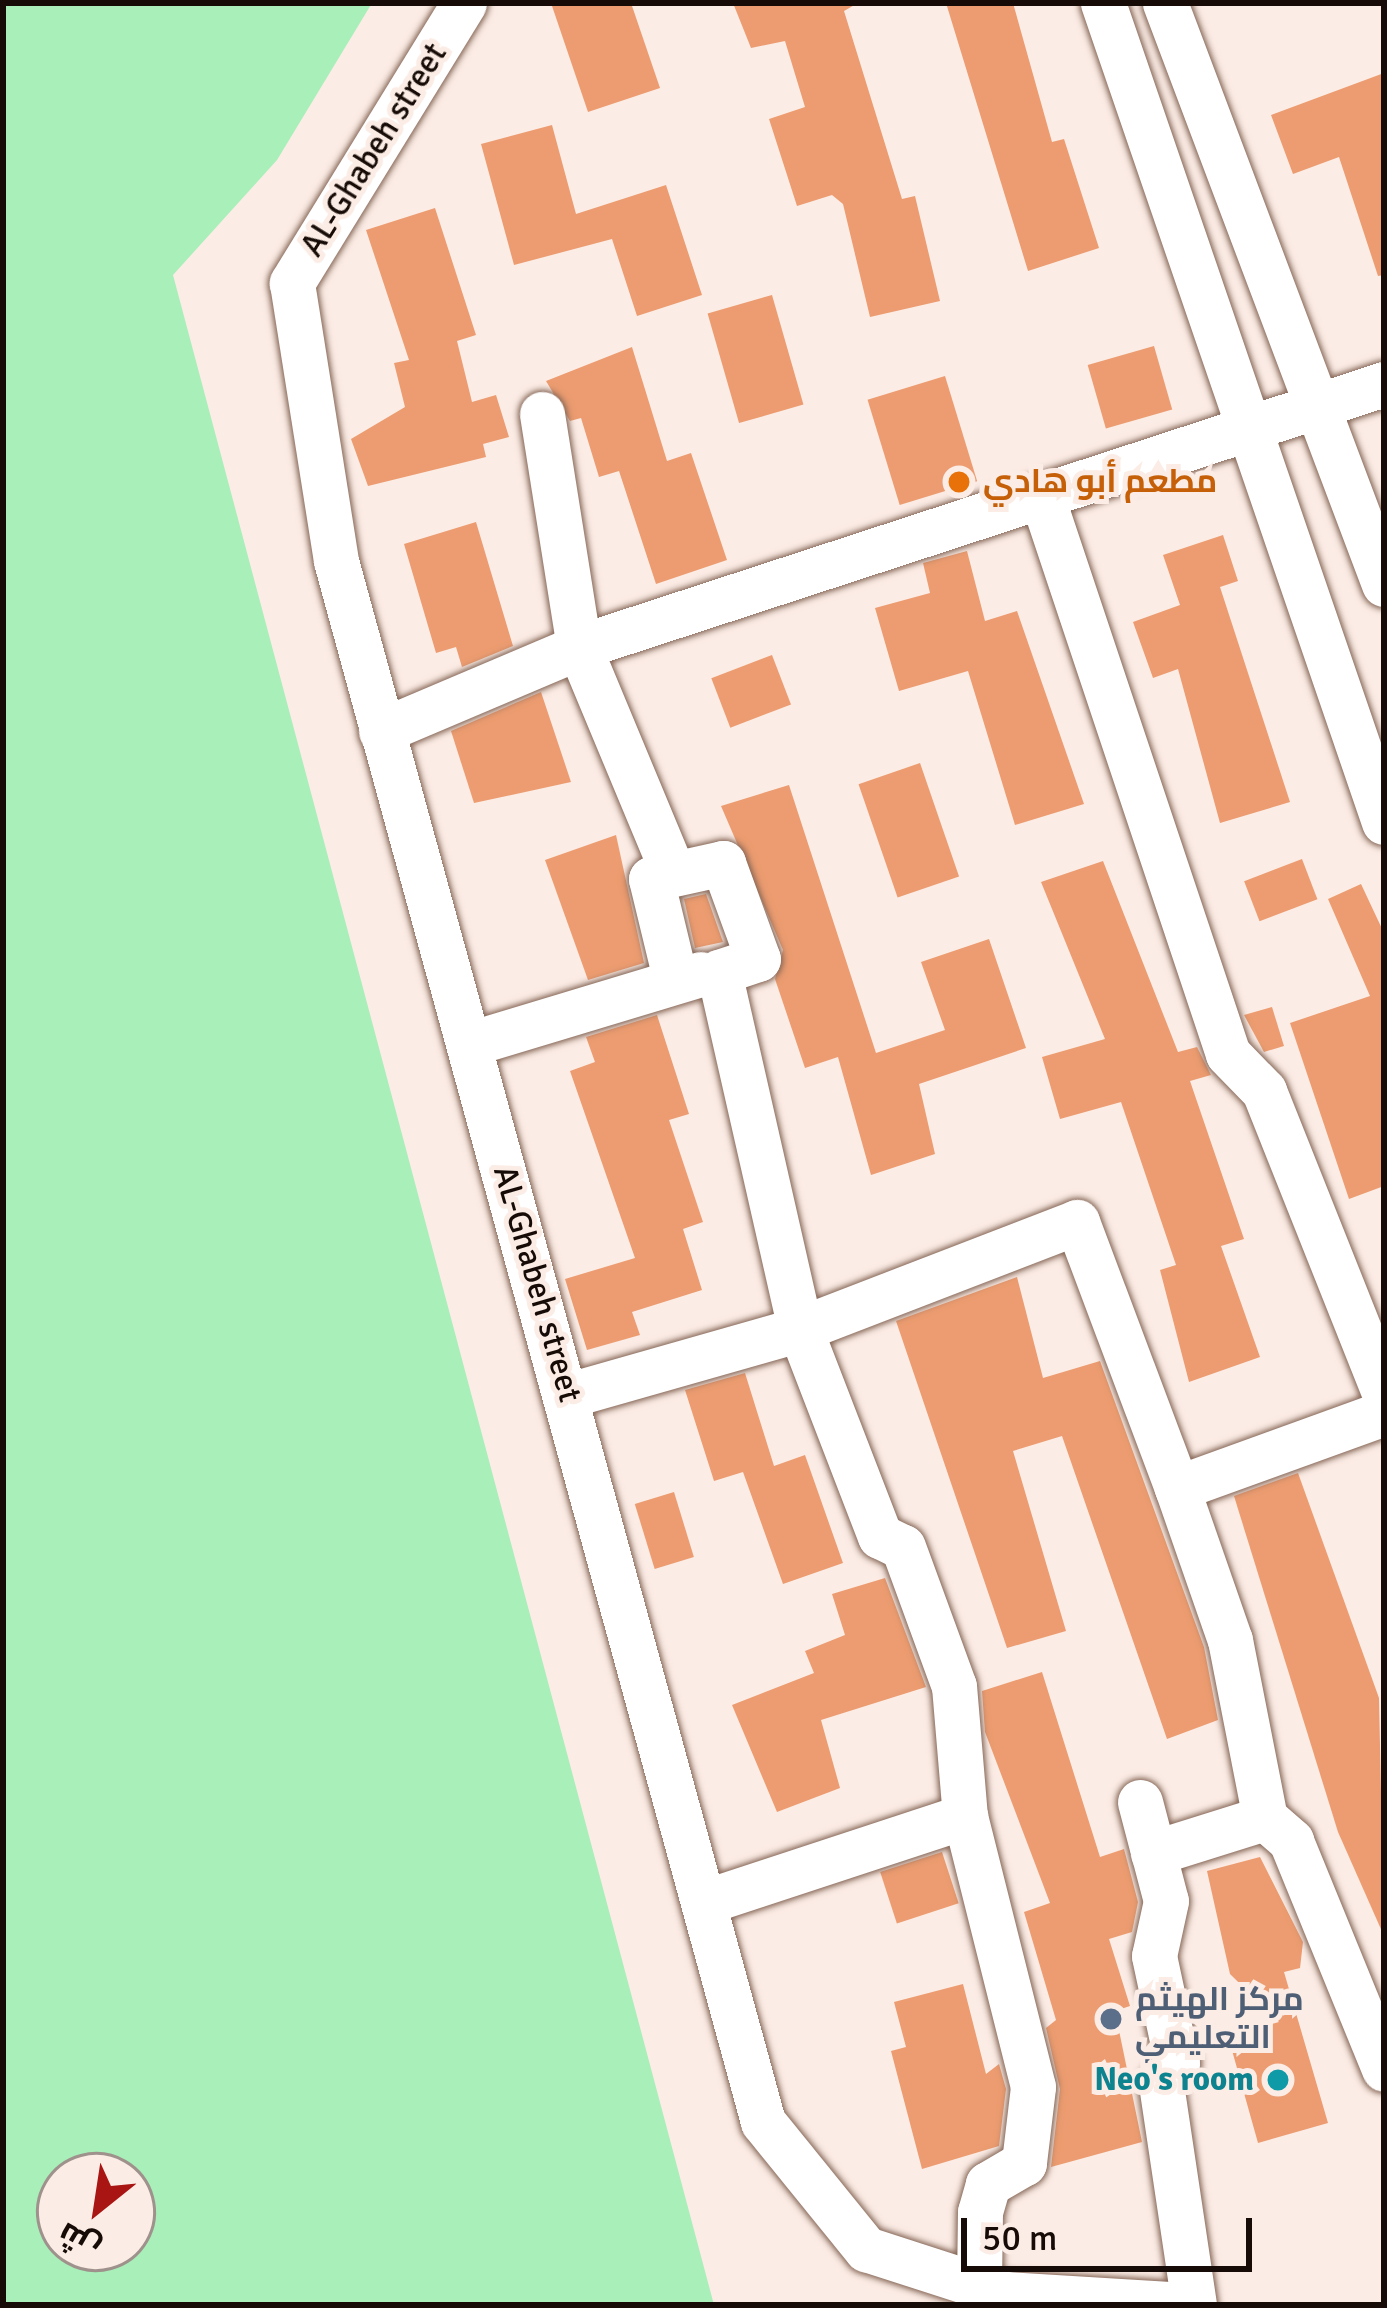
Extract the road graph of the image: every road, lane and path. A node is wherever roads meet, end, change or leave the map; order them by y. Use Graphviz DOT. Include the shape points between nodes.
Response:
graph roads {
  1 [pos="464,3"];
  2 [pos="1103,3"];
  3 [pos="1175,6"];
  4 [pos="1384,384"];
  5 [pos="1324,407"];
  6 [pos="542,414"];
  7 [pos="1246,430"];
  8 [pos="1042,496"];
  9 [pos="1384,584"];
  10 [pos="579,647"];
  11 [pos="381,730"];
  12 [pos="1384,822"];
  13 [pos="673,873"];
  14 [pos="697,975"];
  15 [pos="469,1044"];
  16 [pos="800,1329"];
  17 [pos="1384,1393"];
  18 [pos="568,1395"];
  19 [pos="1384,1413"];
  20 [pos="1177,1488"];
  21 [pos="1140,1802"];
  22 [pos="964,1816"];
  23 [pos="1265,1818"];
  24 [pos="1153,1853"];
  25 [pos="704,1902"];
  26 [pos="1384,2069"];
  27 [pos="979,2285"];
  28 [pos="1190,2305"];
  1 -- 11 [label="street, AL-Ghabeh street" via="292,283 336,561"];
  2 -- 7 [label="street"];
  3 -- 5 [label="street"];
  4 -- 5 [label="street"];
  5 -- 7 [label="street"];
  5 -- 9 [label="street"];
  6 -- 10 [label="street"];
  7 -- 8 [label="street"];
  7 -- 12 [label="street"];
  8 -- 10 [label="street"];
  8 -- 17 [label="street" via="1228,1054 1264,1091"];
  10 -- 11 [label="street"];
  10 -- 13 [label="street"];
  11 -- 15 [label="street, AL-Ghabeh street"];
  13 -- 14 [label="street" via="651,879"];
  13 -- 14 [label="street" via="723,863 758,959"];
  14 -- 15 [label="street"];
  14 -- 16 [label="street"];
  15 -- 18 [label="street, AL-Ghabeh street"];
  16 -- 18 [label="street"];
  16 -- 20 [label="street" via="1077,1222"];
  16 -- 22 [label="street" via="880,1536 903,1547 954,1686"];
  18 -- 25 [label="street, AL-Ghabeh street"];
  19 -- 20 [label="street"];
  20 -- 23 [label="street" via="1230,1640"];
  21 -- 24 [label="street"];
  22 -- 25 [label="street"];
  22 -- 27 [label="street" via="1033,2087 1024,2163 988,2184 980,2212"];
  23 -- 24 [label="street"];
  23 -- 26 [label="street" via="1291,1841"];
  24 -- 28 [label="street" via="1166,1901 1154,1956 1177,2063 1161,2084"];
  25 -- 27 [label="street, AL-Ghabeh street" via="763,2122 866,2249"];
  27 -- 28 [label="street, AL-Ghabeh street"];
}
